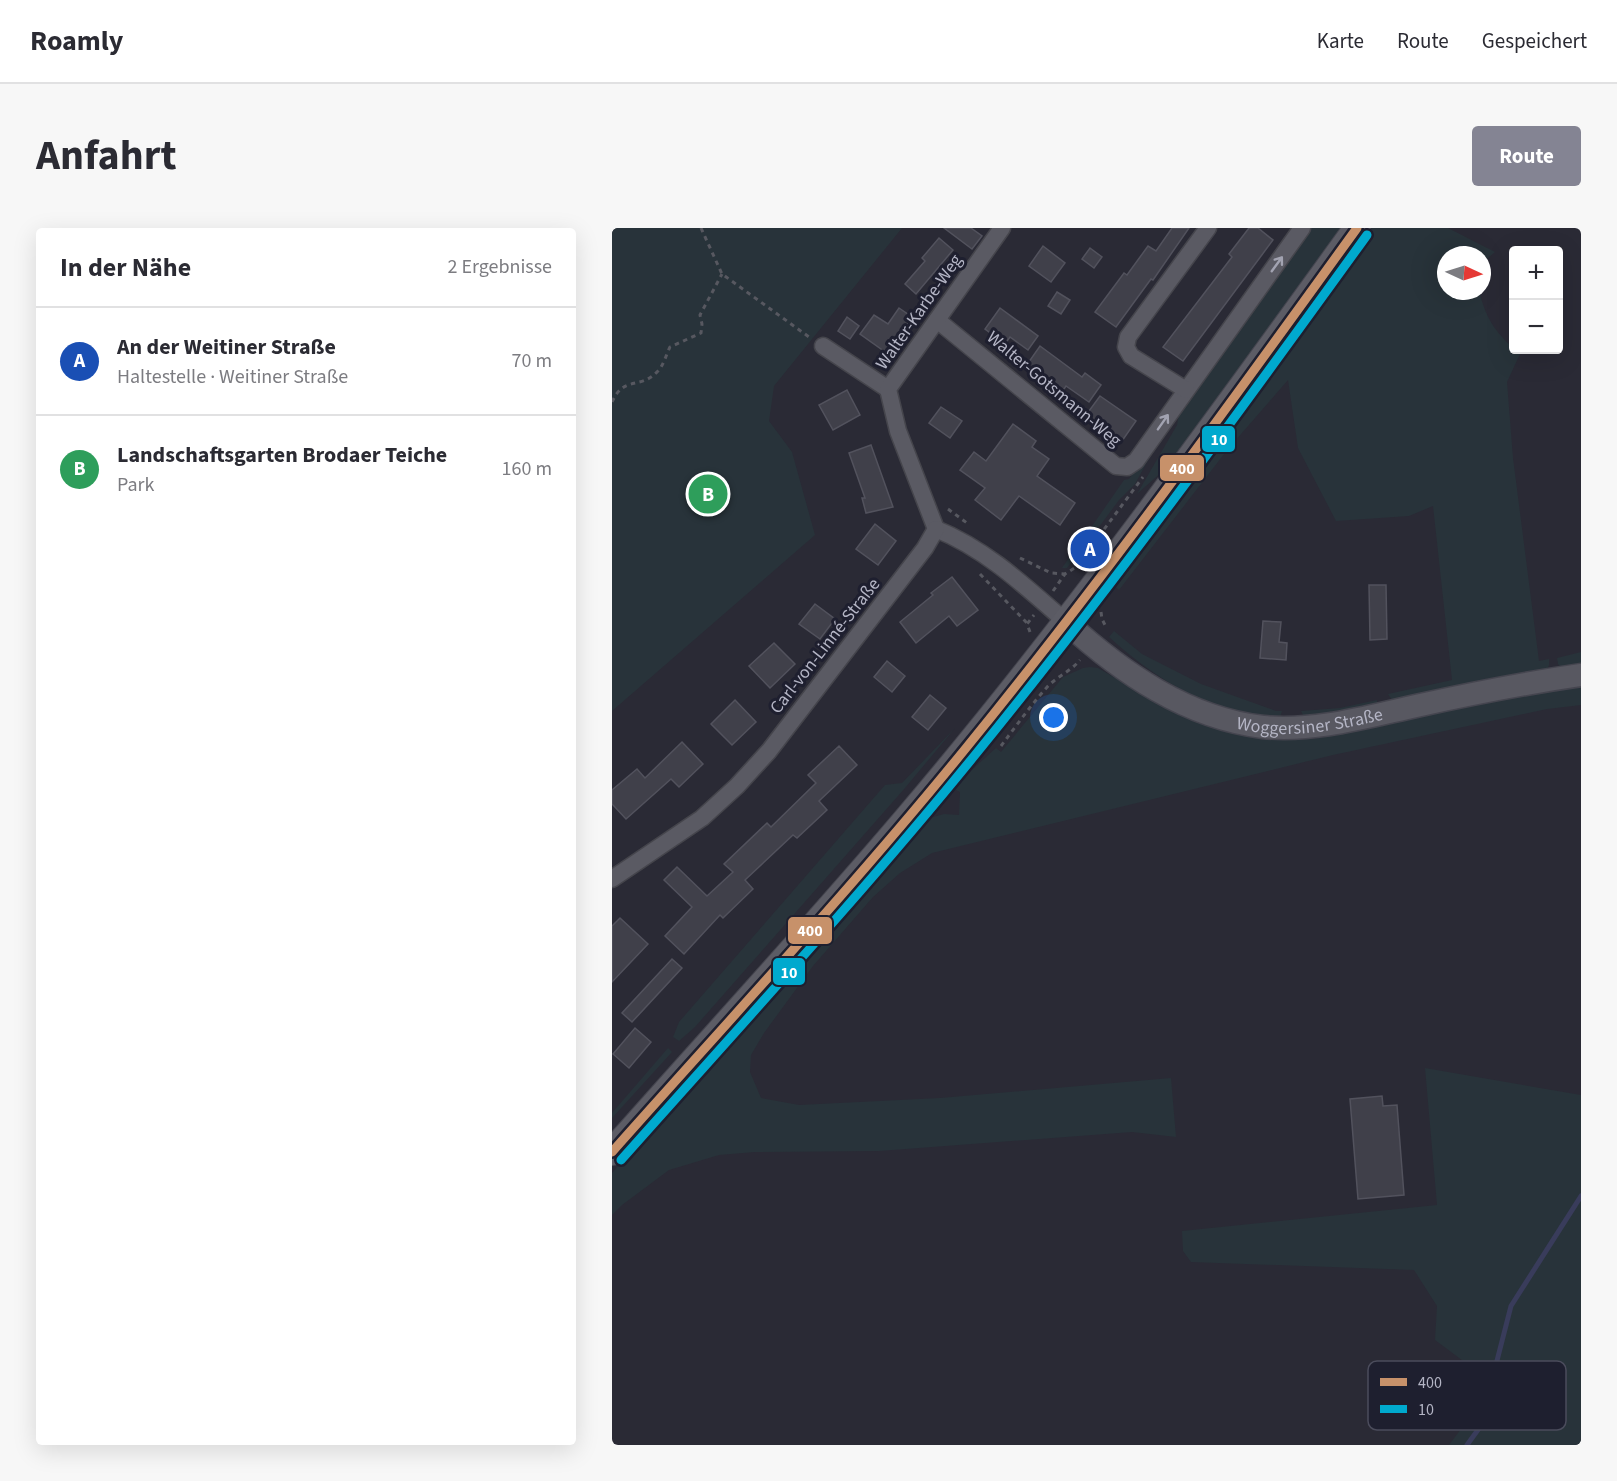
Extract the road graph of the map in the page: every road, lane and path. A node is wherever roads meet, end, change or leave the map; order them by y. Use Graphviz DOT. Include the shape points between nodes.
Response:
graph roads {
  1 [pos="701,228"];
  2 [pos="1002,228"];
  3 [pos="1208,228"];
  4 [pos="1357,228"];
  5 [pos="1294,230"];
  6 [pos="722,274"];
  7 [pos="937,320"];
  8 [pos="823,346"];
  9 [pos="888,389"];
  10 [pos="1186,390"];
  11 [pos="612,402"];
  12 [pos="1138,487"];
  13 [pos="936,529"];
  14 [pos="977,569"];
  15 [pos="1044,602"];
  16 [pos="1066,622"];
  17 [pos="1027,624"];
  18 [pos="1068,670"];
  19 [pos="1581,675"];
  20 [pos="1001,746"];
  21 [pos="612,879"];
  22 [pos="612,1152"];
  1 -- 6 [label="path"];
  2 -- 7 [label="street, Walter-Karbe-Weg"];
  3 -- 10 [label="street" via="1128,337 1126,347 1131,356"];
  4 -- 16 [label="main road"];
  10 -- 5 [label="street, Walter-Gotsmann-Weg, one-way"];
  6 -- 8 [label="path"];
  6 -- 11 [label="path" via="700,315 700,333 670,347 660,370 651,378 624,385"];
  7 -- 9 [label="street, Walter-Karbe-Weg"];
  7 -- 10 [label="street, Walter-Gotsmann-Weg, one-way" via="1116,466 1126,467 1136,461"];
  8 -- 9 [label="street, Walter-Karbe-Weg"];
  9 -- 13 [label="street, Walter-Karbe-Weg" via="898,431"];
  12 -- 15 [label="path"];
  13 -- 15 [label="street" via="975,548"];
  13 -- 21 [label="street, Carl-von-Linné-Straße" via="769,751 737,786 702,818"];
  14 -- 17 [label="path"];
  15 -- 16 [label="street"];
  16 -- 19 [label="main road, Woggersiner Straße" via="1098,651 1180,703 1216,717 1263,727 1320,726"];
  16 -- 22 [label="main road" via="905,821"];
  18 -- 20 [label="path" via="1047,687"];
}
